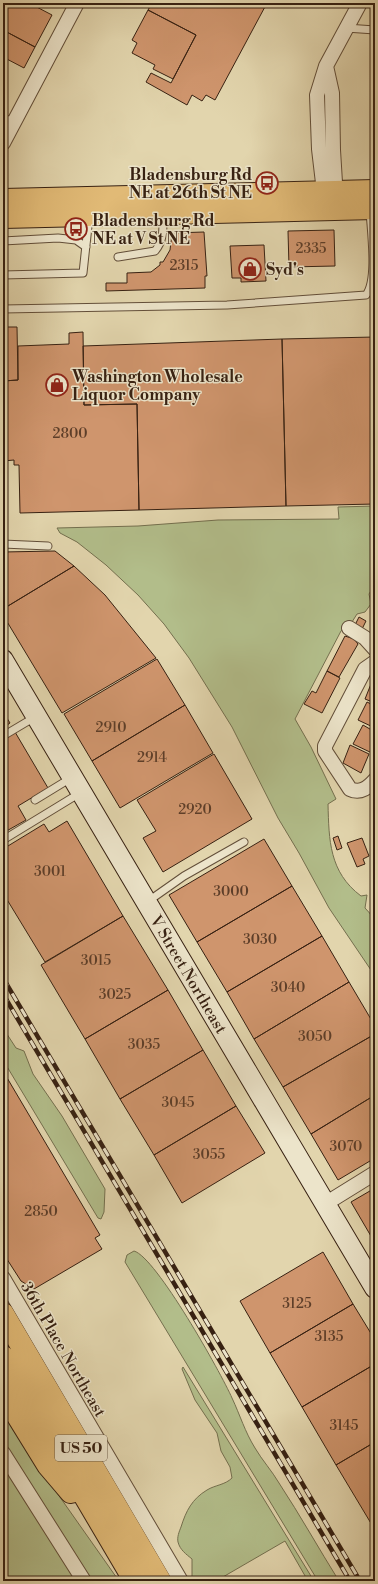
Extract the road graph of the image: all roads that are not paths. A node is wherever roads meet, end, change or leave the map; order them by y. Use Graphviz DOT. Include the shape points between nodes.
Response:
graph roads {
  1 [pos="360,3"];
  2 [pos="73,4"];
  3 [pos="346,28"];
  4 [pos="375,30"];
  5 [pos="9,120"];
  6 [pos="3,143"];
  7 [pos="3,200"];
  8 [pos="331,201"];
  9 [pos="373,202"];
  10 [pos="163,205"];
  11 [pos="90,215"];
  12 [pos="3,217"];
  13 [pos="3,241"];
  14 [pos="373,242"];
  15 [pos="86,247"];
  16 [pos="118,257"];
  17 [pos="374,266"];
  18 [pos="3,275"];
  19 [pos="366,295"];
  20 [pos="375,295"];
  21 [pos="3,309"];
  22 [pos="3,544"];
  23 [pos="48,546"];
  24 [pos="349,628"];
  25 [pos="375,649"];
  26 [pos="375,662"];
  27 [pos="5,670"];
  28 [pos="36,716"];
  29 [pos="3,736"];
  30 [pos="375,780"];
  31 [pos="77,785"];
  32 [pos="35,800"];
  33 [pos="3,840"];
  34 [pos="244,842"];
  35 [pos="147,903"];
  36 [pos="375,1173"];
  37 [pos="325,1204"];
  38 [pos="3,1278"];
  39 [pos="375,1288"];
  40 [pos="3,1314"];
  41 [pos="3,1357"];
  42 [pos="3,1392"];
  43 [pos="3,1453"];
  44 [pos="101,1523"];
  45 [pos="84,1581"];
  46 [pos="135,1581"];
  47 [pos="160,1581"];
  48 [pos="181,1581"];
  1 -- 3 [label="street"];
  2 -- 5 [label="street"];
  3 -- 4 [label="lane"];
  3 -- 8 [label="street" via="326,66 332,93"];
  5 -- 6 [label="street"];
  7 -- 10 [label="main road"];
  8 -- 9 [label="main road"];
  8 -- 10 [label="main road"];
  9 -- 14 [label="lane"];
  10 -- 11 [label="main road"];
  10 -- 16 [label="lane" via="164,232 155,251"];
  11 -- 12 [label="main road"];
  11 -- 15 [label="lane"];
  13 -- 15 [label="lane" via="58,238 76,240"];
  14 -- 17 [label="lane"];
  15 -- 18 [label="lane" via="83,272"];
  17 -- 19 [label="lane" via="370,290"];
  19 -- 20 [label="lane"];
  19 -- 21 [label="lane" via="227,305"];
  22 -- 23 [label="lane"];
  24 -- 25 [label="street" via="365,638"];
  26 -- 30 [label="street" via="365,669 325,746 325,751 350,789 363,791"];
  27 -- 28 [label="street, V Street Northeast"];
  28 -- 29 [label="lane"];
  28 -- 31 [label="street, V Street Northeast"];
  31 -- 32 [label="lane"];
  31 -- 33 [label="lane"];
  31 -- 35 [label="street, V Street Northeast"];
  34 -- 35 [label="lane" via="184,876"];
  35 -- 37 [label="street, V Street Northeast"];
  36 -- 37 [label="street"];
  37 -- 39 [label="street, V Street Northeast"];
  38 -- 48 [label="street, 36th Place Northeast"];
  40 -- 47 [label="main road, US 50"];
  41 -- 44 [label="main road, US 50"];
  42 -- 44 [label="main road" via="12,1414 58,1479"];
  43 -- 45 [label="street"];
  44 -- 46 [label="main road, US 50"];
}
